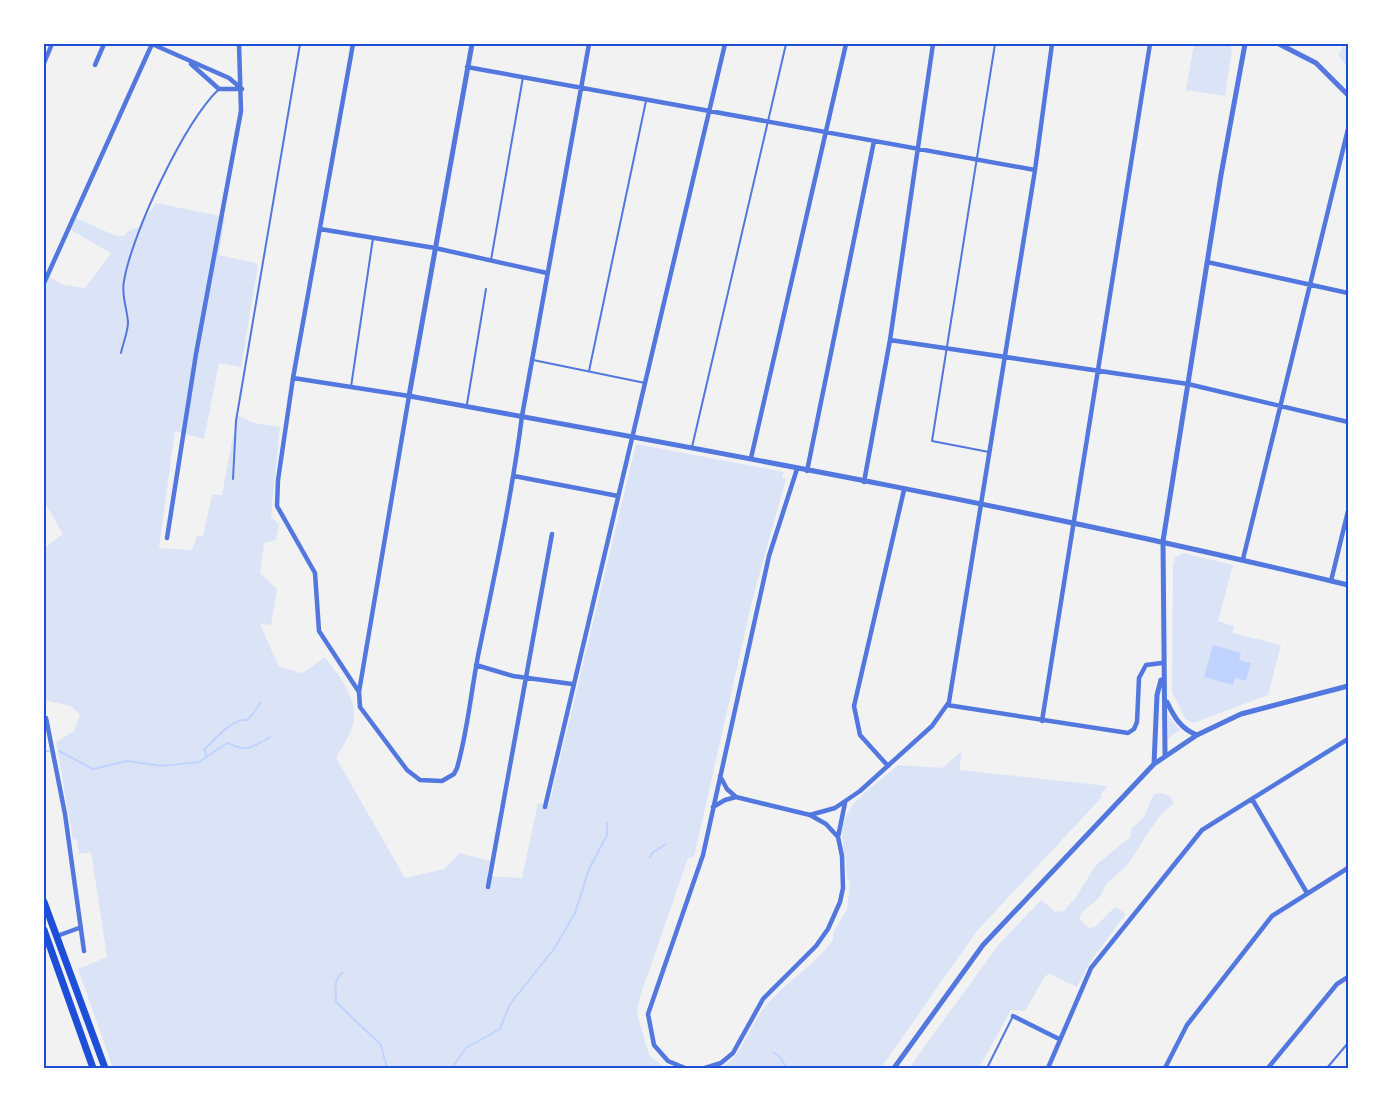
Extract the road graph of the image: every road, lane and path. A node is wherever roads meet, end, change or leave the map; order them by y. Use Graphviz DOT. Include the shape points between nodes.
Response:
graph roads {
  1 [pos="52,44"];
  2 [pos="104,44"];
  3 [pos="152,44"];
  4 [pos="239,44"];
  5 [pos="300,44"];
  6 [pos="354,44"];
  7 [pos="472,44"];
  8 [pos="589,44"];
  9 [pos="725,44"];
  10 [pos="786,44"];
  11 [pos="846,44"];
  12 [pos="933,44"];
  13 [pos="995,44"];
  14 [pos="1052,44"];
  15 [pos="1150,44"];
  16 [pos="1245,44"];
  17 [pos="1279,44"];
  18 [pos="186,60"];
  19 [pos="44,63"];
  20 [pos="95,65"];
  21 [pos="467,67"];
  22 [pos="523,77"];
  23 [pos="582,87"];
  24 [pos="219,89"];
  25 [pos="242,89"];
  26 [pos="1348,95"];
  27 [pos="646,101"];
  28 [pos="709,112"];
  29 [pos="768,121"];
  30 [pos="1348,129"];
  31 [pos="825,132"];
  32 [pos="873,141"];
  33 [pos="916,150"];
  34 [pos="977,159"];
  35 [pos="1035,171"];
  36 [pos="320,229"];
  37 [pos="373,237"];
  38 [pos="435,248"];
  39 [pos="490,262"];
  40 [pos="1208,262"];
  41 [pos="547,273"];
  42 [pos="44,283"];
  43 [pos="1310,284"];
  44 [pos="486,289"];
  45 [pos="1348,293"];
  46 [pos="890,340"];
  47 [pos="946,348"];
  48 [pos="121,353"];
  49 [pos="1005,358"];
  50 [pos="532,360"];
  51 [pos="589,371"];
  52 [pos="1097,372"];
  53 [pos="293,378"];
  54 [pos="645,383"];
  55 [pos="1188,384"];
  56 [pos="351,387"];
  57 [pos="409,396"];
  58 [pos="466,406"];
  59 [pos="1281,406"];
  60 [pos="522,416"];
  61 [pos="1348,422"];
  62 [pos="632,436"];
  63 [pos="692,447"];
  64 [pos="989,452"];
  65 [pos="751,458"];
  66 [pos="797,469"];
  67 [pos="807,471"];
  68 [pos="514,476"];
  69 [pos="233,479"];
  70 [pos="864,482"];
  71 [pos="904,490"];
  72 [pos="618,496"];
  73 [pos="981,504"];
  74 [pos="1348,511"];
  75 [pos="1072,522"];
  76 [pos="552,534"];
  77 [pos="167,538"];
  78 [pos="1163,541"];
  79 [pos="1243,559"];
  80 [pos="1331,581"];
  81 [pos="1348,585"];
  82 [pos="1162,663"];
  83 [pos="476,665"];
  84 [pos="1163,676"];
  85 [pos="525,678"];
  86 [pos="572,684"];
  87 [pos="1348,686"];
  88 [pos="359,692"];
  89 [pos="1166,700"];
  90 [pos="947,705"];
  91 [pos="46,718"];
  92 [pos="1042,721"];
  93 [pos="1197,735"];
  94 [pos="1348,739"];
  95 [pos="1165,755"];
  96 [pos="1154,764"];
  97 [pos="888,766"];
  98 [pos="720,776"];
  99 [pos="736,797"];
  100 [pos="1252,799"];
  101 [pos="845,803"];
  102 [pos="545,807"];
  103 [pos="713,807"];
  104 [pos="810,815"];
  105 [pos="838,837"];
  106 [pos="1348,868"];
  107 [pos="488,887"];
  108 [pos="1307,893"];
  109 [pos="44,902"];
  110 [pos="79,928"];
  111 [pos="44,935"];
  112 [pos="57,936"];
  113 [pos="84,951"];
  114 [pos="1348,976"];
  115 [pos="1013,1017"];
  116 [pos="1059,1039"];
  117 [pos="1348,1043"];
  118 [pos="93,1068"];
  119 [pos="105,1068"];
  120 [pos="685,1068"];
  121 [pos="705,1068"];
  122 [pos="894,1068"];
  123 [pos="987,1068"];
  124 [pos="1048,1068"];
  125 [pos="1165,1068"];
  126 [pos="1268,1068"];
  127 [pos="1327,1068"];
  1 -- 19 [label="street"];
  2 -- 20 [label="street"];
  3 -- 18 [label="street"];
  3 -- 42 [label="street"];
  4 -- 25 [label="street"];
  5 -- 69 [label="lane" via="237,415"];
  6 -- 36 [label="street"];
  7 -- 21 [label="street"];
  8 -- 23 [label="street"];
  9 -- 28 [label="street"];
  10 -- 29 [label="lane"];
  11 -- 31 [label="street"];
  12 -- 33 [label="street"];
  13 -- 34 [label="lane"];
  14 -- 35 [label="street"];
  15 -- 52 [label="street"];
  16 -- 40 [label="street"];
  17 -- 26 [label="street" via="1316,63"];
  18 -- 24 [label="street"];
  18 -- 25 [label="street" via="229,78"];
  21 -- 22 [label="street"];
  21 -- 38 [label="street"];
  22 -- 23 [label="street"];
  22 -- 39 [label="lane"];
  23 -- 27 [label="street"];
  23 -- 41 [label="street"];
  24 -- 25 [label="street"];
  24 -- 48 [label="lane" via="198,113 154,196 129,259 123,283 128,324"];
  25 -- 77 [label="street"];
  27 -- 28 [label="street"];
  27 -- 51 [label="lane"];
  28 -- 29 [label="street"];
  28 -- 54 [label="street"];
  29 -- 31 [label="street"];
  29 -- 63 [label="lane"];
  30 -- 43 [label="street"];
  31 -- 32 [label="street"];
  31 -- 65 [label="street"];
  32 -- 33 [label="street"];
  32 -- 67 [label="street"];
  33 -- 34 [label="street"];
  33 -- 46 [label="street"];
  34 -- 35 [label="street"];
  34 -- 47 [label="lane"];
  35 -- 49 [label="street"];
  36 -- 37 [label="street"];
  36 -- 53 [label="street"];
  37 -- 38 [label="street"];
  37 -- 56 [label="lane"];
  38 -- 39 [label="street"];
  38 -- 57 [label="street"];
  39 -- 41 [label="street"];
  40 -- 43 [label="street"];
  40 -- 55 [label="street"];
  41 -- 50 [label="street"];
  43 -- 45 [label="street"];
  43 -- 59 [label="street"];
  44 -- 58 [label="lane"];
  46 -- 47 [label="street"];
  46 -- 70 [label="street"];
  47 -- 49 [label="street"];
  47 -- 64 [label="lane" via="933,441"];
  49 -- 52 [label="street"];
  49 -- 64 [label="street"];
  50 -- 51 [label="lane"];
  50 -- 60 [label="street"];
  51 -- 54 [label="lane"];
  52 -- 55 [label="street"];
  52 -- 75 [label="street"];
  53 -- 56 [label="street"];
  53 -- 88 [label="street" via="277,506 315,573 319,631"];
  54 -- 62 [label="street"];
  55 -- 59 [label="street"];
  55 -- 78 [label="street"];
  56 -- 57 [label="street"];
  57 -- 58 [label="street"];
  57 -- 88 [label="street"];
  58 -- 60 [label="street"];
  59 -- 61 [label="street"];
  59 -- 79 [label="street"];
  60 -- 62 [label="street"];
  60 -- 68 [label="street"];
  62 -- 63 [label="street"];
  62 -- 72 [label="street"];
  63 -- 65 [label="street"];
  64 -- 73 [label="street"];
  65 -- 66 [label="street"];
  66 -- 67 [label="street"];
  66 -- 98 [label="street" via="769,556"];
  67 -- 70 [label="street"];
  68 -- 72 [label="street"];
  68 -- 83 [label="street"];
  70 -- 71 [label="street"];
  71 -- 73 [label="street"];
  71 -- 97 [label="street" via="855,706 860,735"];
  72 -- 86 [label="street"];
  73 -- 75 [label="street"];
  73 -- 90 [label="street"];
  74 -- 80 [label="street"];
  75 -- 78 [label="street"];
  75 -- 92 [label="street"];
  76 -- 85 [label="street"];
  78 -- 79 [label="street"];
  78 -- 82 [label="street"];
  79 -- 80 [label="street"];
  80 -- 81 [label="street"];
  82 -- 84 [label="street"];
  82 -- 92 [label="street" via="1146,665 1140,672 1137,722 1131,732"];
  83 -- 85 [label="street"];
  83 -- 88 [label="street" via="457,768 442,781 420,780 407,770 360,707"];
  84 -- 89 [label="street"];
  84 -- 96 [label="street" via="1158,695"];
  85 -- 86 [label="street"];
  85 -- 107 [label="street"];
  86 -- 102 [label="street"];
  87 -- 93 [label="street" via="1255,710"];
  89 -- 93 [label="street" via="1174,718"];
  89 -- 95 [label="street"];
  90 -- 92 [label="street"];
  90 -- 97 [label="street" via="932,726"];
  91 -- 110 [label="street" via="65,814"];
  93 -- 95 [label="street"];
  94 -- 100 [label="street"];
  95 -- 96 [label="street"];
  96 -- 122 [label="street" via="983,945"];
  97 -- 101 [label="street"];
  98 -- 99 [label="street"];
  98 -- 103 [label="street"];
  99 -- 103 [label="street"];
  99 -- 104 [label="street"];
  100 -- 108 [label="street"];
  100 -- 116 [label="street" via="1202,830 1091,968"];
  101 -- 104 [label="street"];
  101 -- 105 [label="street"];
  103 -- 120 [label="street" via="703,855 648,1014 654,1045 668,1061"];
  104 -- 105 [label="street"];
  105 -- 121 [label="street" via="843,888 828,929 763,999 733,1053 721,1063"];
  106 -- 108 [label="street"];
  108 -- 125 [label="street" via="1272,916 1187,1025"];
  109 -- 112 [label="highway"];
  110 -- 112 [label="street"];
  110 -- 113 [label="street"];
  111 -- 118 [label="highway"];
  112 -- 119 [label="highway"];
  114 -- 126 [label="street" via="1337,984"];
  115 -- 116 [label="street"];
  115 -- 123 [label="lane"];
  116 -- 124 [label="street"];
  117 -- 127 [label="lane"];
}
